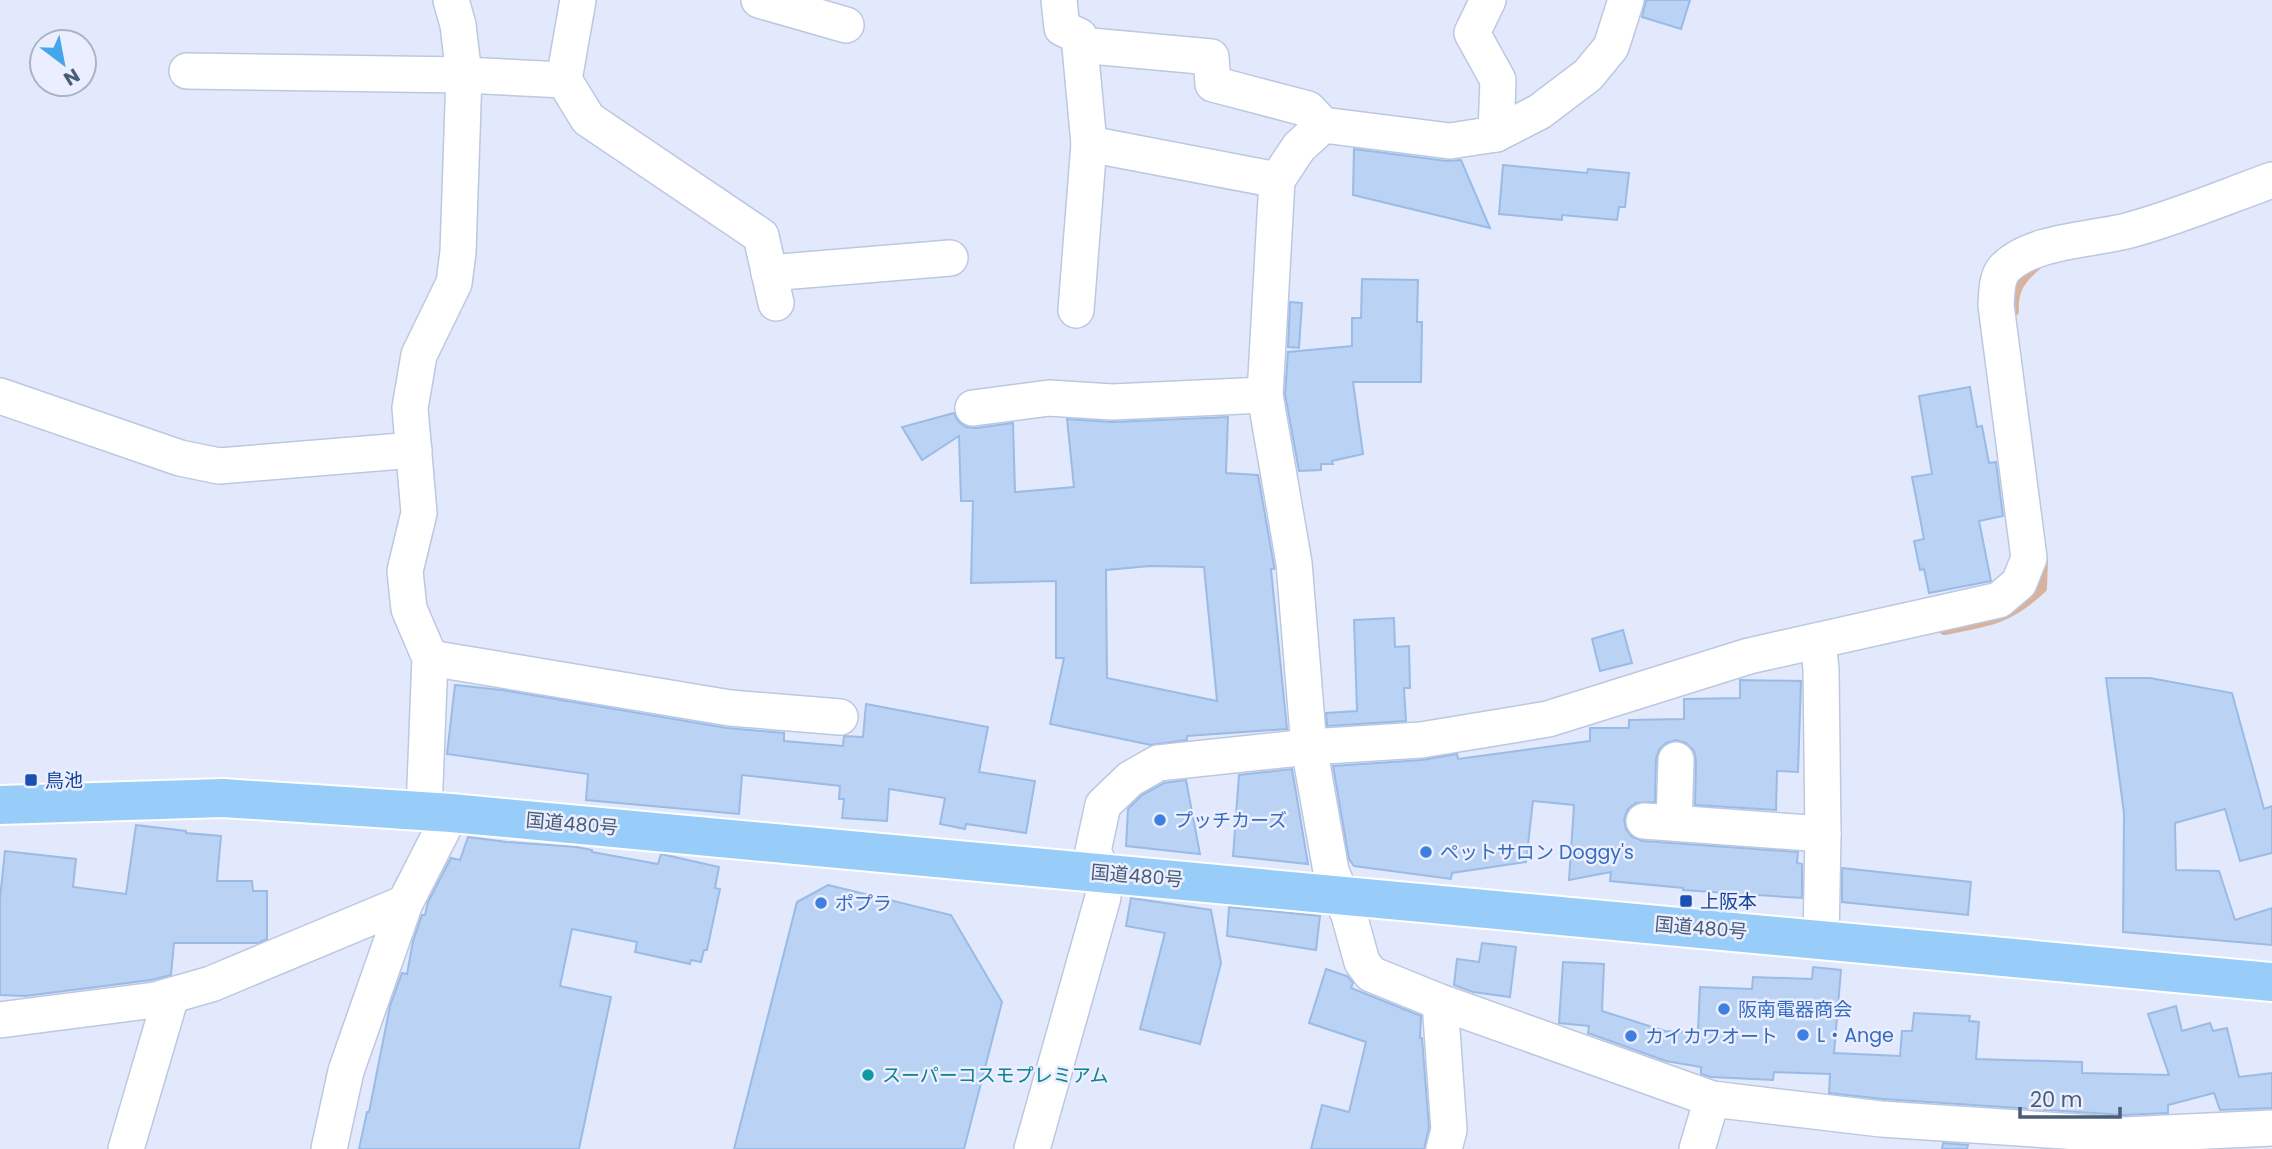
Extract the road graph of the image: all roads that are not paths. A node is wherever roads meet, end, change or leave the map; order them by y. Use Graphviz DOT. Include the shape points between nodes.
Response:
graph roads {
  1 [pos="451,0"];
  2 [pos="578,0"];
  3 [pos="759,0"];
  4 [pos="1059,0"];
  5 [pos="1489,0"];
  6 [pos="1626,0"];
  7 [pos="846,25"];
  8 [pos="1080,45"];
  9 [pos="187,71"];
  10 [pos="464,75"];
  11 [pos="564,80"];
  12 [pos="1323,125"];
  13 [pos="1496,134"];
  14 [pos="1089,144"];
  15 [pos="1277,180"];
  16 [pos="2272,180"];
  17 [pos="950,258"];
  18 [pos="1076,310"];
  19 [pos="1265,395"];
  20 [pos="0,396"];
  21 [pos="973,408"];
  22 [pos="414,450"];
  23 [pos="1818,641"];
  24 [pos="430,658"];
  25 [pos="840,717"];
  26 [pos="1308,747"];
  27 [pos="1676,760"];
  28 [pos="0,804"];
  29 [pos="437,812"];
  30 [pos="1823,834"];
  31 [pos="1103,873"];
  32 [pos="1340,895"];
  33 [pos="405,903"];
  34 [pos="1821,940"];
  35 [pos="2272,982"];
  36 [pos="171,996"];
  37 [pos="1440,1002"];
  38 [pos="0,1020"];
  39 [pos="1712,1099"];
  40 [pos="2272,1128"];
  41 [pos="2127,1142"];
  42 [pos="126,1149"];
  43 [pos="329,1149"];
  44 [pos="1032,1149"];
  45 [pos="1444,1149"];
  46 [pos="1697,1149"];
  1 -- 10 [label="street"];
  2 -- 11 [label="street"];
  3 -- 7 [label="street"];
  4 -- 8 [label="street" via="1062,28 1079,36"];
  5 -- 13 [label="street" via="1472,33 1499,80"];
  6 -- 13 [label="street" via="1611,47 1588,75 1539,112"];
  8 -- 12 [label="street" via="1210,57 1213,84 1307,109"];
  8 -- 14 [label="street"];
  9 -- 10 [label="street"];
  10 -- 11 [label="street"];
  10 -- 22 [label="street" via="454,283 419,355 411,408"];
  11 -- 17 [label="street" via="588,119 761,236 773,288"];
  12 -- 13 [label="street" via="1450,141"];
  12 -- 15 [label="street" via="1298,147"];
  14 -- 15 [label="street"];
  14 -- 18 [label="street"];
  15 -- 19 [label="street"];
  16 -- 23 [label="street" via="2130,230 2045,247 2004,270 1996,305 2029,558 2019,583 1999,600"];
  19 -- 21 [label="street" via="1112,402 1049,398"];
  19 -- 26 [label="street" via="1294,563"];
  20 -- 22 [label="street" via="180,458 219,466"];
  22 -- 24 [label="street" via="419,513 405,571 409,610"];
  23 -- 26 [label="street" via="1749,656 1548,719 1422,740"];
  23 -- 30 [label="street"];
  24 -- 25 [label="street" via="730,708"];
  24 -- 29 [label="street"];
  26 -- 31 [label="street" via="1158,763 1130,779 1103,806 1093,850"];
  26 -- 32 [label="street" via="1331,871"];
  27 -- 30 [label="street" via="1659,822"];
  28 -- 29 [label="highway, 国道480号" via="223,798"];
  29 -- 31 [label="highway, 国道480号"];
  29 -- 33 [label="street"];
  30 -- 34 [label="street"];
  31 -- 32 [label="highway, 国道480号"];
  31 -- 44 [label="street" via="1103,897"];
  32 -- 34 [label="highway, 国道480号"];
  32 -- 37 [label="street" via="1362,961 1371,974"];
  33 -- 36 [label="street" via="211,984"];
  33 -- 43 [label="street" via="346,1071"];
  34 -- 35 [label="highway, 国道480号"];
  36 -- 38 [label="street"];
  36 -- 42 [label="street"];
  37 -- 39 [label="street"];
  37 -- 45 [label="street" via="1448,1130"];
  39 -- 41 [label="street"];
  39 -- 46 [label="street"];
  40 -- 41 [label="street"];
}
